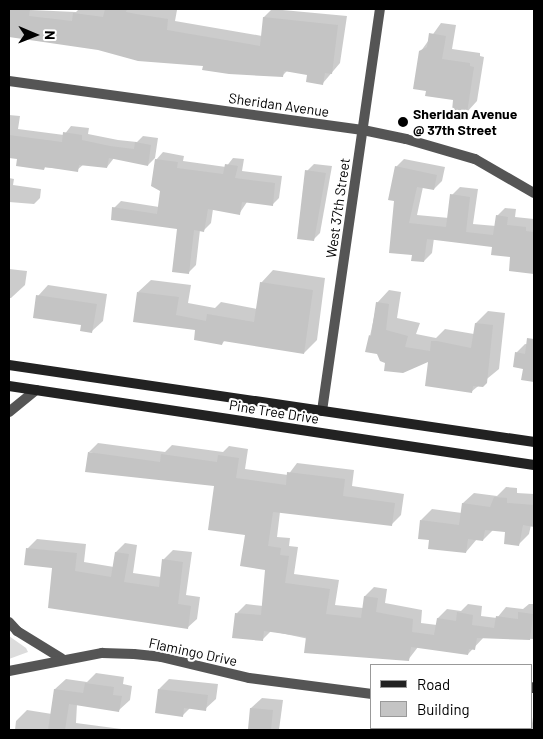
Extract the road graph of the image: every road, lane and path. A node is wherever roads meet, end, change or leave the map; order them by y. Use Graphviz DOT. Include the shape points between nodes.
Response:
graph roads {
  1 [pos="380,9"];
  2 [pos="9,82"];
  3 [pos="363,130"];
  4 [pos="534,193"];
  5 [pos="9,365"];
  6 [pos="9,386"];
  7 [pos="36,390"];
  8 [pos="322,411"];
  9 [pos="9,412"];
  10 [pos="534,442"];
  11 [pos="534,465"];
  12 [pos="9,622"];
  13 [pos="61,658"];
  14 [pos="9,671"];
  15 [pos="370,694"];
  1 -- 3 [label="street, West 37th Street"];
  2 -- 3 [label="street, Sheridan Avenue"];
  3 -- 4 [label="street, Sheridan Avenue" via="475,159"];
  3 -- 8 [label="street, West 37th Street"];
  5 -- 8 [label="main road, Pine Tree Drive"];
  6 -- 7 [label="main road, Pine Tree Drive"];
  7 -- 9 [label="street"];
  7 -- 11 [label="main road, Pine Tree Drive"];
  8 -- 10 [label="main road, Pine Tree Drive"];
  12 -- 13 [label="street" via="17,631"];
  13 -- 14 [label="street, Flamingo Drive"];
  13 -- 15 [label="street, Flamingo Drive" via="102,653 161,657 249,678"];
}
